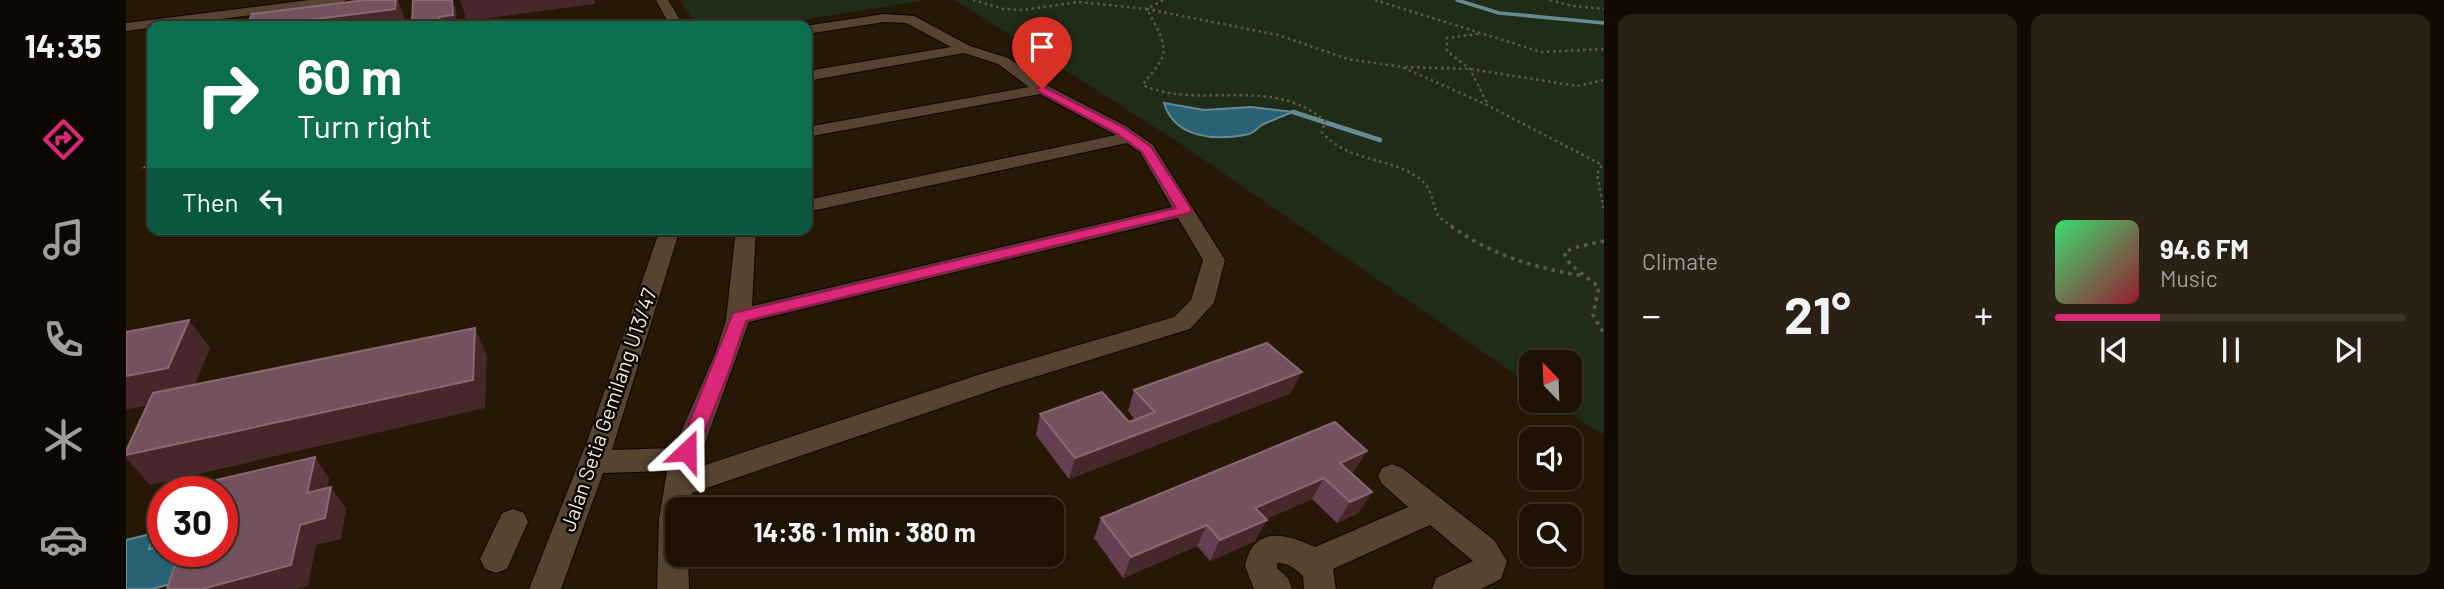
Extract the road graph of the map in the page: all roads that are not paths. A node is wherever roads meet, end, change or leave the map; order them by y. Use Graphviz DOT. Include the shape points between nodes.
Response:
graph roads {
  1 [pos="251,0"];
  2 [pos="340,0"];
  3 [pos="662,0"];
  4 [pos="126,15"];
  5 [pos="174,21"];
  6 [pos="674,21"];
  7 [pos="147,24"];
  8 [pos="126,27"];
  9 [pos="812,29"];
  10 [pos="965,49"];
  11 [pos="812,75"];
  12 [pos="1042,89"];
  13 [pos="812,131"];
  14 [pos="1129,137"];
  15 [pos="812,205"];
  16 [pos="1185,210"];
  17 [pos="668,235"];
  18 [pos="746,235"];
  19 [pos="739,317"];
  20 [pos="593,462"];
  21 [pos="681,473"];
  22 [pos="1392,476"];
  23 [pos="1432,510"];
  24 [pos="513,522"];
  25 [pos="496,559"];
  26 [pos="1316,576"];
  27 [pos="545,589"];
  28 [pos="673,589"];
  29 [pos="1276,589"];
  30 [pos="1448,589"];
  1 -- 4 [label="street"];
  2 -- 5 [label="street"];
  3 -- 6 [label="street"];
  7 -- 8 [label="street"];
  9 -- 10 [label="street" via="884,18 909,19"];
  10 -- 11 [label="street"];
  10 -- 12 [label="street" via="1003,61"];
  12 -- 13 [label="street"];
  12 -- 14 [label="street"];
  14 -- 15 [label="street"];
  14 -- 16 [label="street" via="1147,149"];
  16 -- 19 [label="street"];
  16 -- 21 [label="street" via="1214,260 1202,303 1182,323"];
  17 -- 20 [label="street, Jalan Setia Gemilang U13/47"];
  18 -- 19 [label="street"];
  19 -- 21 [label="street"];
  20 -- 21 [label="street"];
  20 -- 27 [label="street, Jalan Setia Gemilang U13/47"];
  21 -- 28 [label="street" via="674,506"];
  22 -- 23 [label="street"];
  23 -- 26 [label="street"];
  23 -- 30 [label="street" via="1491,561 1490,569"];
  24 -- 25 [label="street"];
  26 -- 29 [label="street" via="1287,549 1274,548 1261,561 1262,572"];
}
